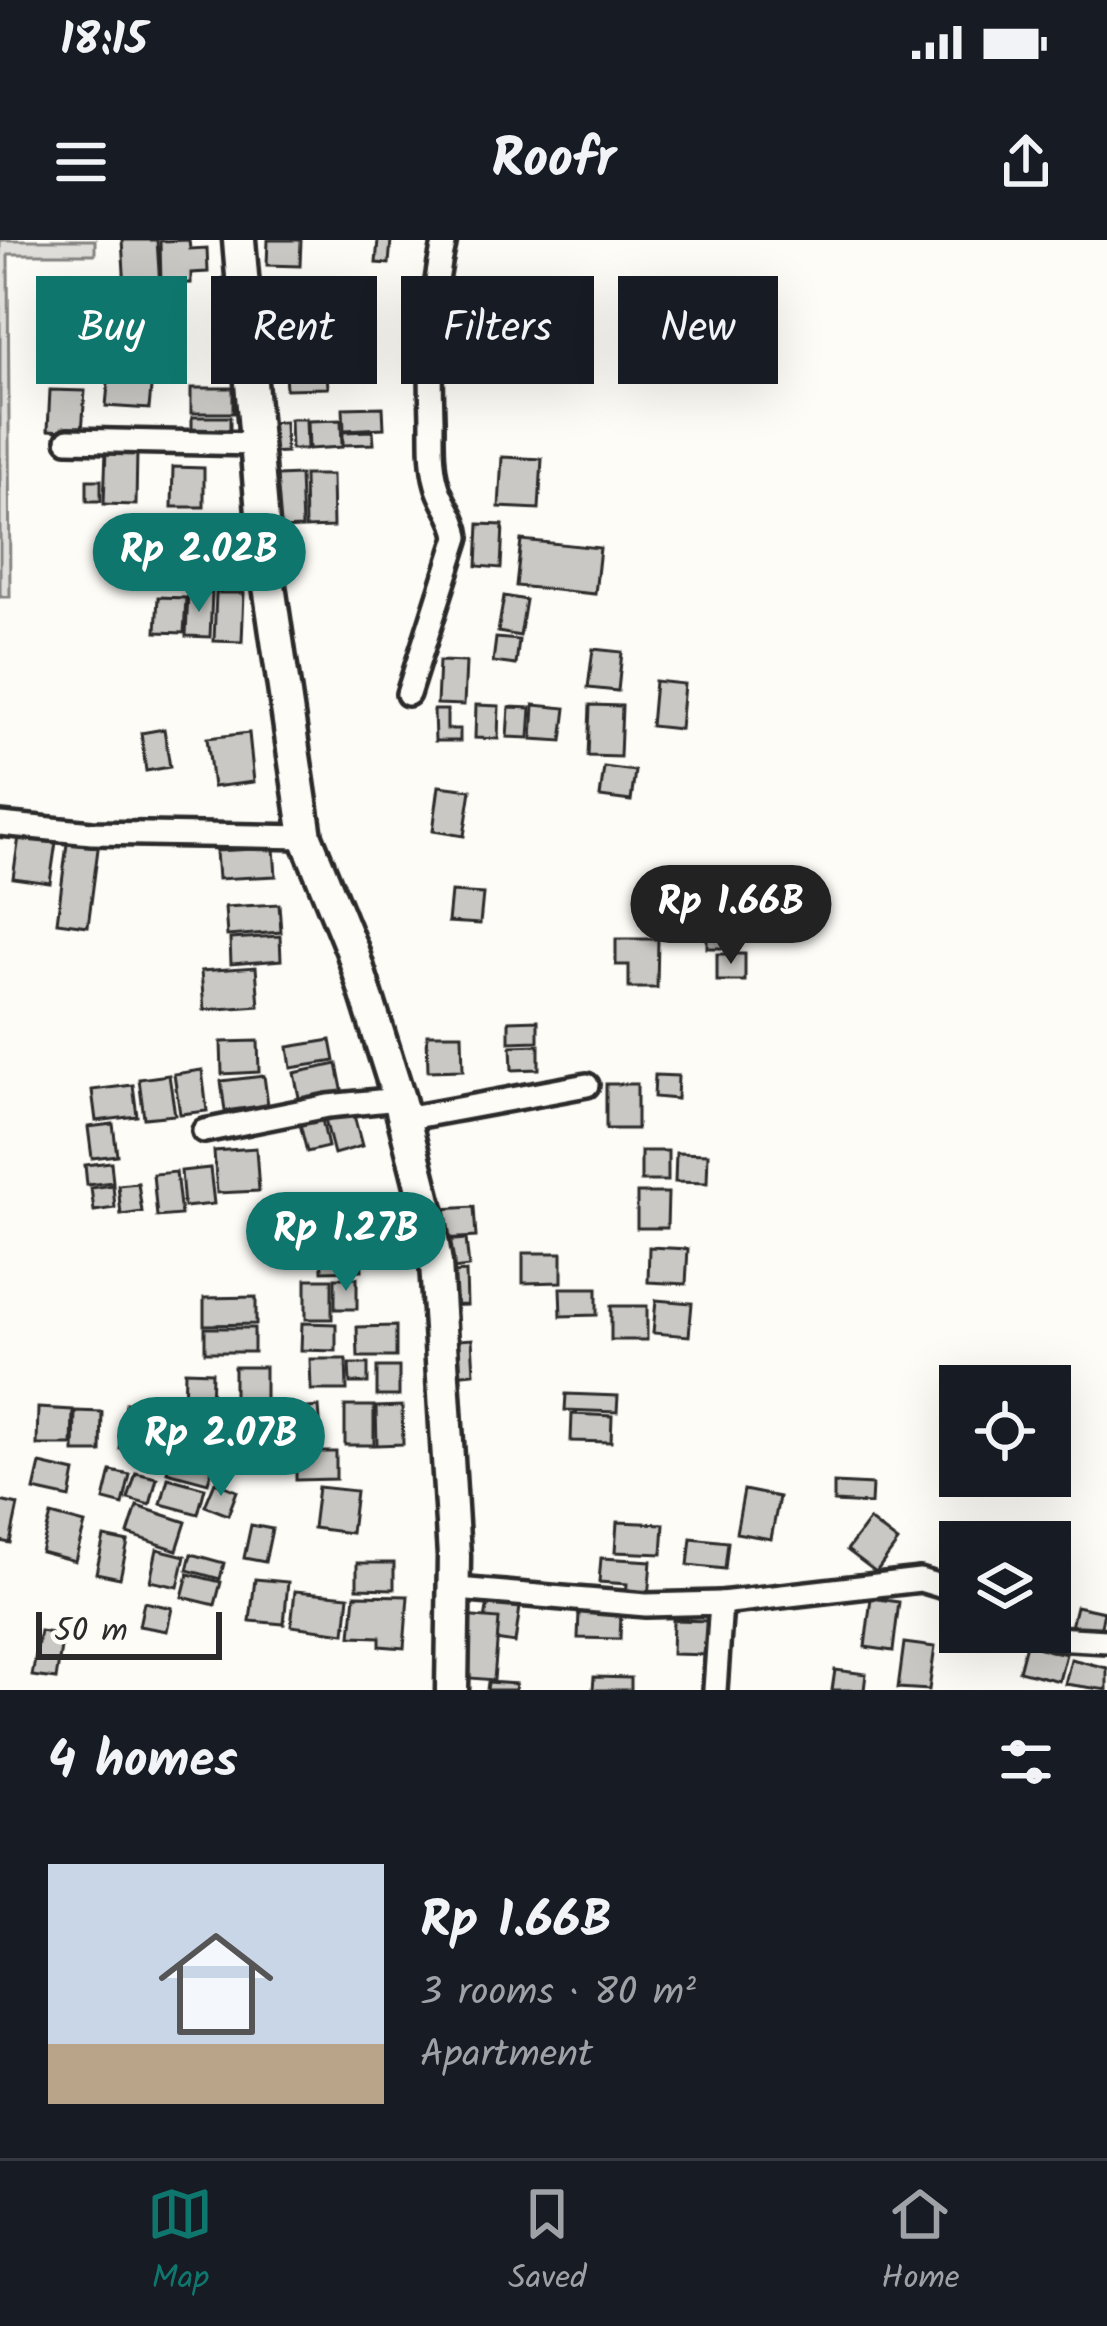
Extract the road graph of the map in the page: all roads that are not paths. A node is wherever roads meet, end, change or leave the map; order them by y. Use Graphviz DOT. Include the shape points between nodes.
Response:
graph roads {
  1 [pos="239,240"];
  2 [pos="445,240"];
  3 [pos="68,440"];
  4 [pos="256,444"];
  5 [pos="408,694"];
  6 [pos="0,824"];
  7 [pos="306,837"];
  8 [pos="587,1085"];
  9 [pos="402,1109"];
  10 [pos="204,1131"];
  11 [pos="939,1586"];
  12 [pos="454,1592"];
  13 [pos="721,1603"];
  14 [pos="1071,1639"];
  15 [pos="1107,1641"];
  16 [pos="452,1690"];
  17 [pos="715,1690"];
  1 -- 4 [label="street"];
  2 -- 5 [label="street" via="429,333 432,428 436,483 458,537"];
  3 -- 4 [label="street"];
  4 -- 7 [label="street"];
  6 -- 7 [label="street"];
  7 -- 9 [label="street"];
  8 -- 9 [label="street"];
  9 -- 10 [label="street" via="328,1106"];
  9 -- 12 [label="street" via="436,1263"];
  11 -- 13 [label="street" via="920,1580"];
  12 -- 13 [label="street"];
  12 -- 16 [label="street"];
  13 -- 17 [label="street"];
  14 -- 15 [label="street"];
}
